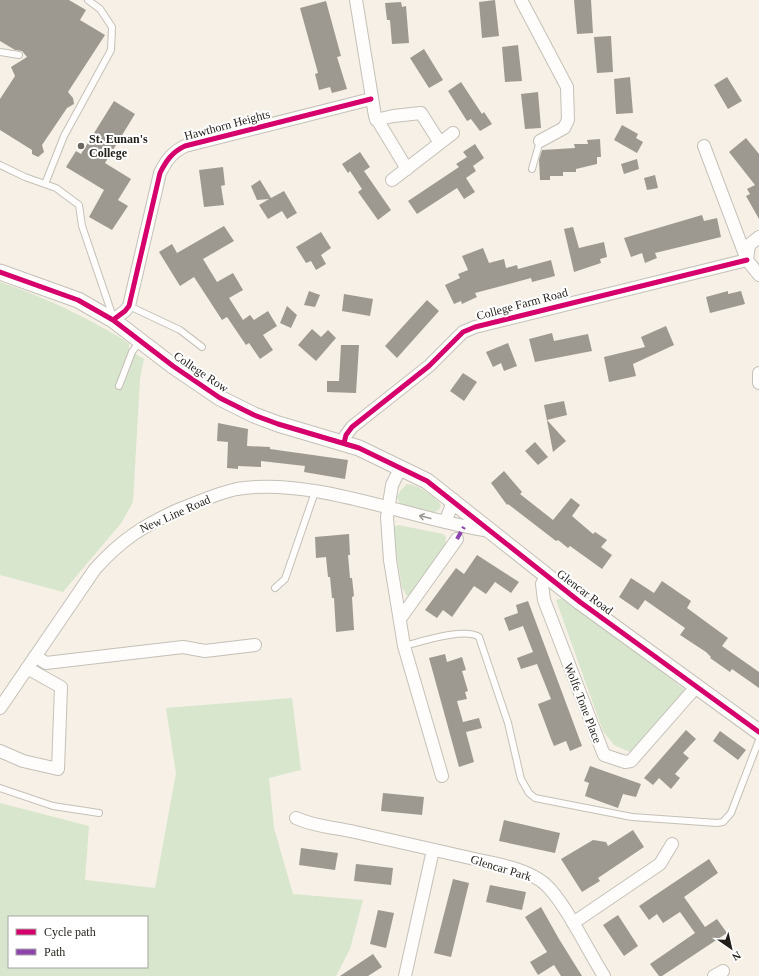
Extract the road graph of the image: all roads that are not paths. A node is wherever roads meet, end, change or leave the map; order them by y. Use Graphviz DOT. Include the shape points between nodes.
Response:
graph roads {
  1 [pos="88,0"];
  2 [pos="356,0"];
  3 [pos="521,0"];
  4 [pos="0,52"];
  5 [pos="19,55"];
  6 [pos="371,99"];
  7 [pos="376,120"];
  8 [pos="454,133"];
  9 [pos="540,141"];
  10 [pos="440,143"];
  11 [pos="704,146"];
  12 [pos="0,165"];
  13 [pos="407,169"];
  14 [pos="532,169"];
  15 [pos="392,180"];
  16 [pos="45,184"];
  17 [pos="759,237"];
  18 [pos="747,260"];
  19 [pos="0,272"];
  20 [pos="759,275"];
  21 [pos="129,306"];
  22 [pos="113,320"];
  23 [pos="140,340"];
  24 [pos="202,348"];
  25 [pos="759,373"];
  26 [pos="759,383"];
  27 [pos="119,386"];
  28 [pos="344,443"];
  29 [pos="401,467"];
  30 [pos="315,492"];
  31 [pos="454,500"];
  32 [pos="388,508"];
  33 [pos="445,522"];
  34 [pos="490,531"];
  35 [pos="457,538"];
  36 [pos="546,576"];
  37 [pos="275,588"];
  38 [pos="400,619"];
  39 [pos="255,645"];
  40 [pos="404,646"];
  41 [pos="35,656"];
  42 [pos="27,668"];
  43 [pos="696,687"];
  44 [pos="0,708"];
  45 [pos="759,732"];
  46 [pos="759,740"];
  47 [pos="0,751"];
  48 [pos="442,776"];
  49 [pos="0,788"];
  50 [pos="99,813"];
  51 [pos="296,818"];
  52 [pos="672,844"];
  53 [pos="433,850"];
  54 [pos="572,923"];
  55 [pos="405,976"];
  56 [pos="604,976"];
  1 -- 16 [label="lane" via="100,8 112,27 111,50 64,136"];
  2 -- 6 [label="street"];
  3 -- 9 [label="street" via="567,87 568,120 564,128"];
  4 -- 5 [label="lane"];
  6 -- 7 [label="street"];
  6 -- 21 [label="street, Hawthorn Heights" via="221,136 176,151 160,173"];
  7 -- 10 [label="street" via="421,114"];
  7 -- 13 [label="street"];
  8 -- 10 [label="street"];
  9 -- 14 [label="lane"];
  10 -- 13 [label="street"];
  11 -- 18 [label="street"];
  12 -- 16 [label="lane"];
  13 -- 15 [label="street"];
  16 -- 22 [label="lane" via="56,188 79,205 82,226"];
  17 -- 18 [label="street" via="749,245"];
  18 -- 20 [label="street"];
  18 -- 28 [label="street, College Farm Road" via="475,327 464,332 428,366 352,427"];
  19 -- 22 [label="street, College Row" via="78,300"];
  21 -- 22 [label="street"];
  21 -- 24 [label="lane" via="180,330"];
  22 -- 23 [label="street, College Row"];
  23 -- 27 [label="lane" via="132,352"];
  23 -- 28 [label="street, College Row" via="220,398 247,412"];
  25 -- 26 [label="street"];
  28 -- 29 [label="street, College Row"];
  29 -- 31 [label="street, Glencar Road"];
  29 -- 32 [label="street" via="392,486"];
  30 -- 32 [label="street, New Line Road"];
  30 -- 37 [label="lane" via="285,579"];
  30 -- 41 [label="street, New Line Road" via="270,487 236,490 197,502 147,525 118,544 95,570"];
  31 -- 33 [label="street"];
  31 -- 34 [label="street, Glencar Road"];
  33 -- 32 [label="street, New Line Road, one-way"];
  32 -- 38 [label="street" via="389,553"];
  33 -- 34 [label="street, New Line Road" via="464,528"];
  34 -- 36 [label="street, Glencar Road"];
  35 -- 38 [label="street"];
  36 -- 43 [label="street, Glencar Road"];
  36 -- 43 [label="street, Wolfe Tone Place" via="542,584 544,600 604,755 625,762 631,761"];
  38 -- 40 [label="street"];
  39 -- 41 [label="street" via="205,651 183,647 46,663"];
  40 -- 46 [label="lane" via="451,635 472,634 479,637 508,723 521,779 535,798 632,817 723,822 731,813"];
  40 -- 48 [label="street"];
  41 -- 42 [label="street, New Line Road"];
  42 -- 44 [label="street, New Line Road"];
  42 -- 47 [label="street" via="61,687 58,769 23,761"];
  43 -- 45 [label="street, Glencar Road"];
  49 -- 50 [label="lane" via="53,806"];
  51 -- 53 [label="street, Glencar Park" via="308,824 349,830"];
  52 -- 54 [label="street" via="660,864"];
  53 -- 54 [label="street, Glencar Park" via="533,876 551,891"];
  53 -- 55 [label="street"];
  54 -- 56 [label="street, Glencar Park"];
}
